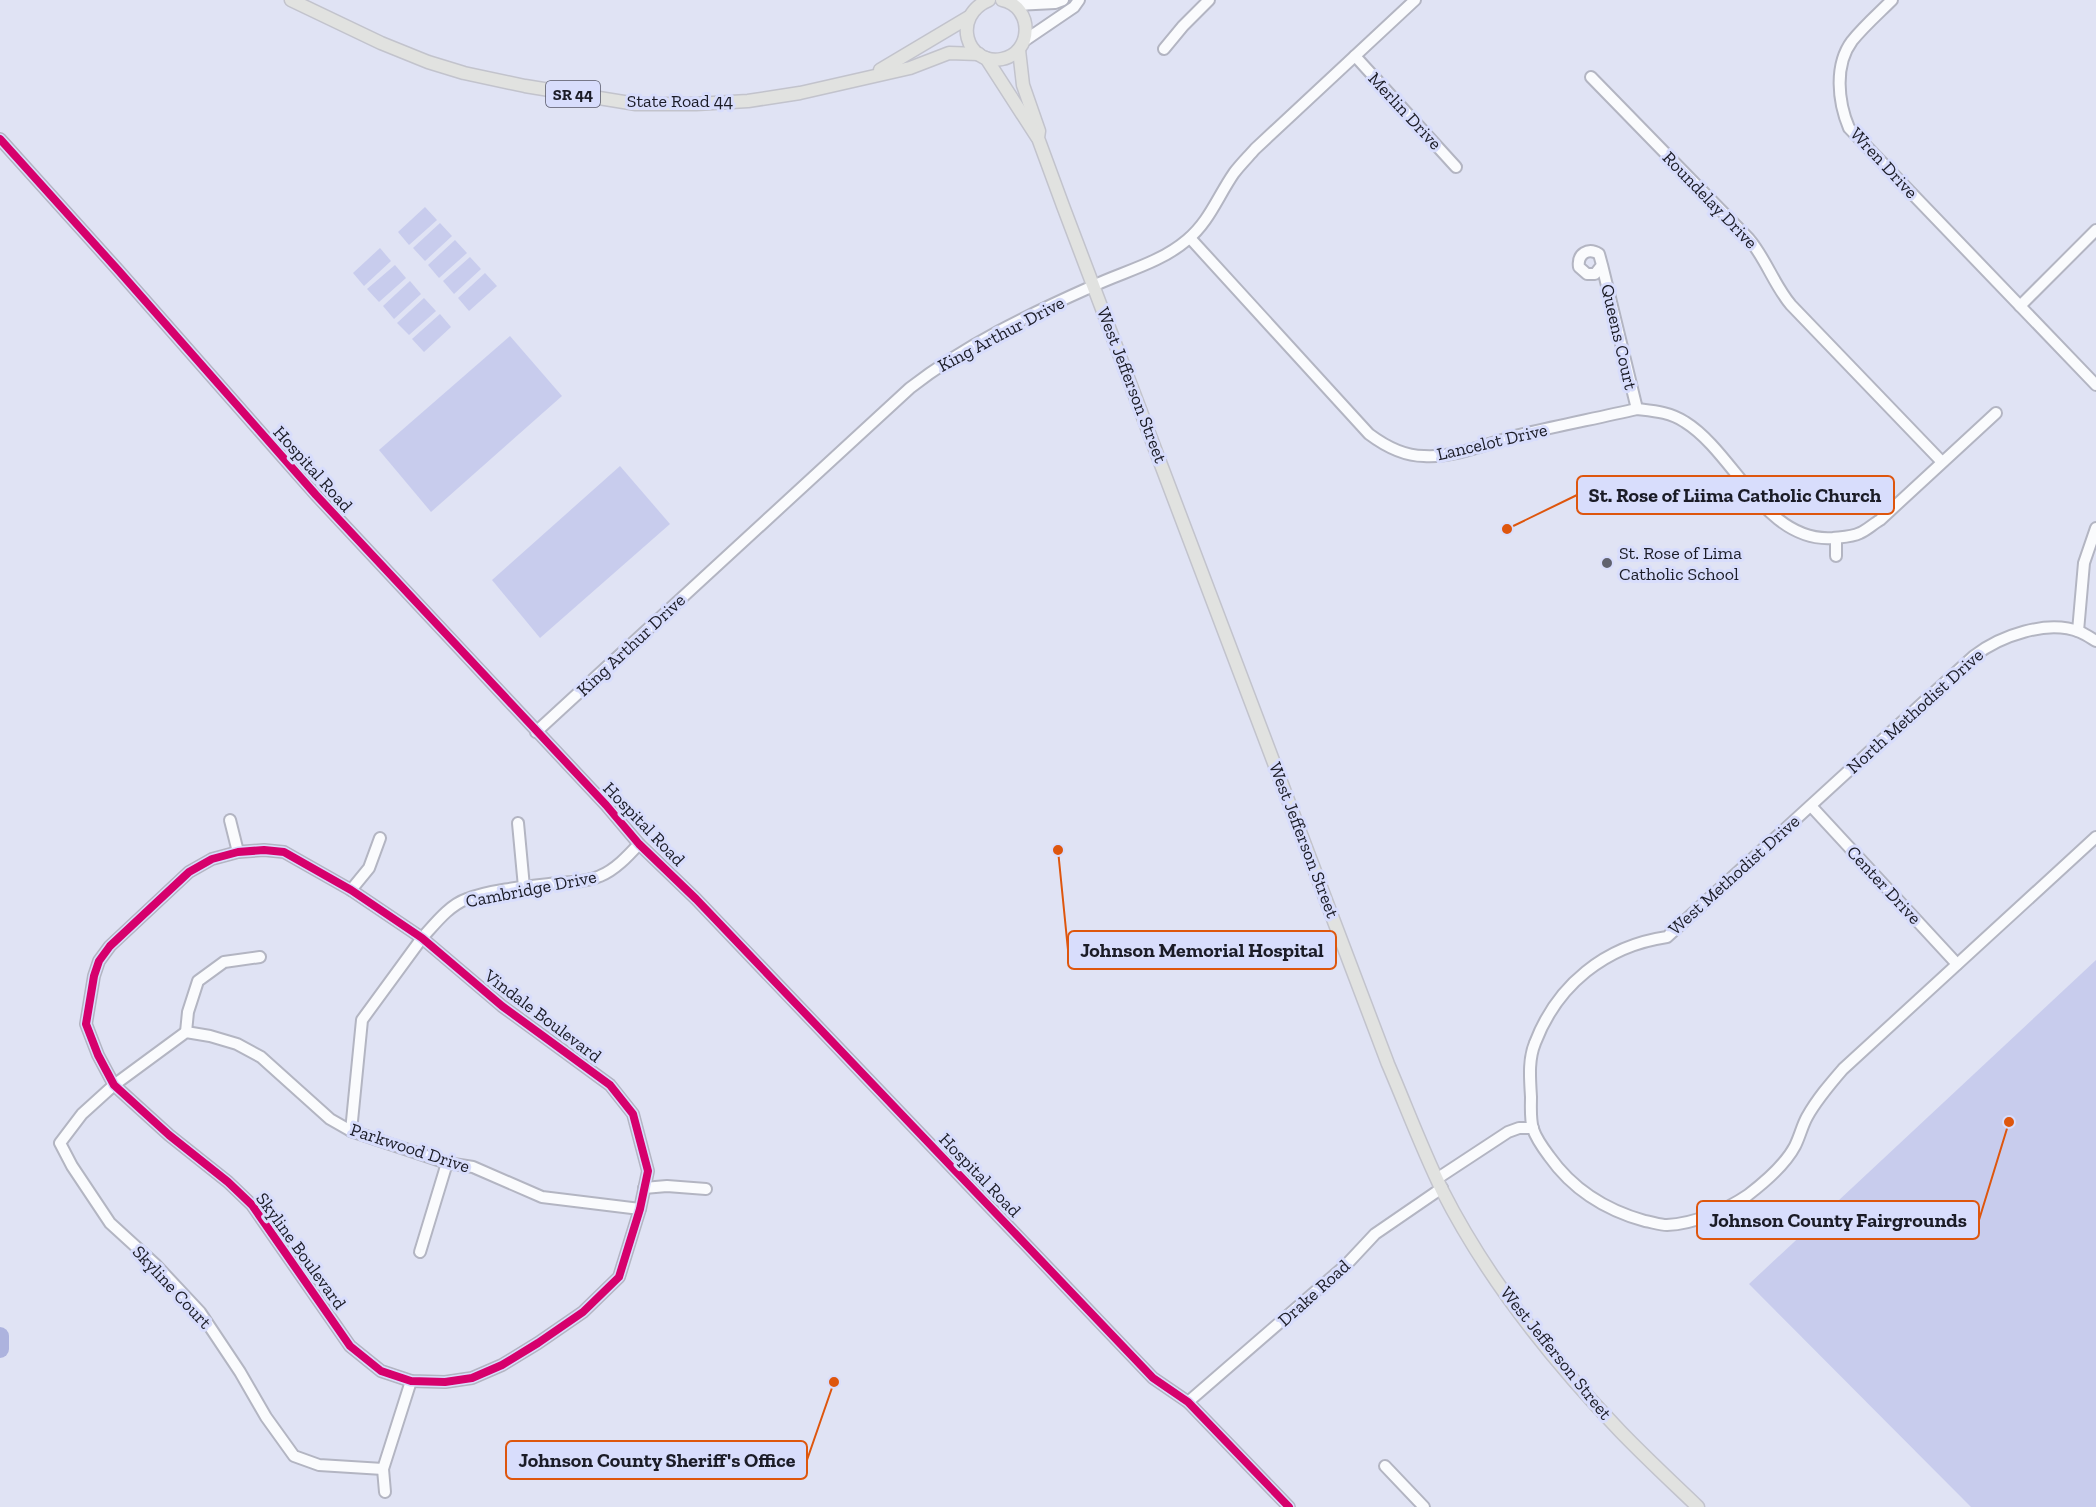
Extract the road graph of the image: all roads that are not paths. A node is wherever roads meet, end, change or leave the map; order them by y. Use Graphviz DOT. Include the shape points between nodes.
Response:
graph roads {
  1 [pos="291,0"];
  2 [pos="989,0"];
  3 [pos="1063,0"];
  4 [pos="1079,0"];
  5 [pos="1209,0"];
  6 [pos="1415,0"];
  7 [pos="1892,0"];
  8 [pos="1008,2"];
  9 [pos="972,9"];
  10 [pos="1021,46"];
  11 [pos="1164,49"];
  12 [pos="982,56"];
  13 [pos="1355,56"];
  14 [pos="868,76"];
  15 [pos="1591,77"];
  16 [pos="1038,138"];
  17 [pos="0,139"];
  18 [pos="1456,166"];
  19 [pos="2096,230"];
  20 [pos="1190,238"];
  21 [pos="1602,265"];
  22 [pos="1094,286"];
  23 [pos="2020,306"];
  24 [pos="2096,385"];
  25 [pos="1637,409"];
  26 [pos="1996,413"];
  27 [pos="1942,462"];
  28 [pos="2096,528"];
  29 [pos="1836,537"];
  30 [pos="1836,556"];
  31 [pos="2078,631"];
  32 [pos="2096,641"];
  33 [pos="536,732"];
  34 [pos="1811,806"];
  35 [pos="230,820"];
  36 [pos="518,823"];
  37 [pos="2096,837"];
  38 [pos="380,838"];
  39 [pos="639,844"];
  40 [pos="238,852"];
  41 [pos="524,887"];
  42 [pos="351,890"];
  43 [pos="422,938"];
  44 [pos="260,957"];
  45 [pos="1958,964"];
  46 [pos="186,1032"];
  47 [pos="114,1085"];
  48 [pos="1533,1128"];
  49 [pos="351,1131"];
  50 [pos="447,1163"];
  51 [pos="1440,1183"];
  52 [pos="644,1188"];
  53 [pos="706,1189"];
  54 [pos="640,1209"];
  55 [pos="420,1252"];
  56 [pos="411,1381"];
  57 [pos="1188,1402"];
  58 [pos="1384,1466"];
  59 [pos="382,1469"];
  60 [pos="385,1492"];
  61 [pos="1289,1507"];
  62 [pos="1424,1507"];
  63 [pos="1698,1507"];
  1 -- 14 [label="main road, State Road 44 / SR 44" via="381,43 464,73 636,104 748,101"];
  2 -- 9 [label="main road, State Road 44"];
  3 -- 8 [label="street"];
  4 -- 10 [label="street"];
  5 -- 11 [label="street"];
  6 -- 13 [label="street, King Arthur Drive"];
  7 -- 23 [label="street, Wren Drive" via="1851,42 1842,65 1839,88 1849,128"];
  8 -- 10 [label="main road, West Jefferson Street" via="1022,13 1026,22 1027,32"];
  9 -- 12 [label="main road, West Jefferson Street" via="966,34"];
  9 -- 14 [label="main road, State Road 44 / SR 44"];
  10 -- 12 [label="main road, State Road 44" via="1001,59"];
  10 -- 16 [label="main road, West Jefferson Street" via="1023,86"];
  12 -- 14 [label="main road, State Road 44 / SR 44" via="949,53 910,68"];
  12 -- 16 [label="main road, West Jefferson Street"];
  13 -- 18 [label="street, Merlin Drive"];
  13 -- 20 [label="street, King Arthur Drive" via="1255,149"];
  15 -- 27 [label="street, Roundelay Drive" via="1749,239 1791,305"];
  16 -- 22 [label="main road, West Jefferson Street"];
  17 -- 33 [label="street, Hospital Road" via="316,495"];
  19 -- 23 [label="street"];
  20 -- 22 [label="street, King Arthur Drive" via="1154,261"];
  20 -- 25 [label="street, Lancelot Drive" via="1369,434 1399,451 1423,456 1452,454"];
  21 -- 25 [label="street, Queens Court"];
  22 -- 33 [label="street, King Arthur Drive" via="975,344 910,388"];
  22 -- 51 [label="main road, West Jefferson Street" via="1388,1064"];
  23 -- 24 [label="street, Wren Drive"];
  25 -- 29 [label="street, Lancelot Drive" via="1669,414 1698,431 1771,514 1789,526 1810,535"];
  26 -- 27 [label="street, Lancelot Drive"];
  27 -- 29 [label="street, Lancelot Drive" via="1880,520 1860,533"];
  28 -- 31 [label="street" via="2084,563"];
  29 -- 30 [label="street"];
  31 -- 32 [label="street, North Methodist Drive"];
  31 -- 34 [label="street, North Methodist Drive" via="2020,632 1988,645"];
  33 -- 39 [label="street, Hospital Road"];
  34 -- 45 [label="street, Center Drive"];
  34 -- 48 [label="street, West Methodist Drive" via="1666,937 1625,947 1571,982 1534,1044 1529,1072"];
  35 -- 40 [label="street"];
  36 -- 41 [label="street"];
  37 -- 45 [label="street"];
  38 -- 42 [label="street" via="369,868"];
  39 -- 41 [label="street, Cambridge Drive" via="602,876"];
  39 -- 57 [label="street, Hospital Road" via="1153,1378"];
  40 -- 42 [label="street, Vindale Boulevard" via="284,852"];
  40 -- 47 [label="street, Skyline Boulevard" via="212,859 189,872 99,961 86,1024"];
  41 -- 43 [label="street, Cambridge Drive" via="467,898"];
  42 -- 43 [label="street, Vindale Boulevard"];
  43 -- 49 [label="street, Cambridge Drive" via="362,1020"];
  43 -- 52 [label="street, Vindale Boulevard" via="502,1006 610,1085 633,1114 648,1171"];
  44 -- 46 [label="street" via="224,962 198,981"];
  45 -- 48 [label="street" via="1826,1088 1793,1149 1768,1178 1747,1195 1701,1218 1666,1225 1631,1217 1593,1200 1563,1174"];
  46 -- 47 [label="street"];
  46 -- 49 [label="street, Parkwood Drive" via="237,1044 261,1057 330,1119"];
  47 -- 56 [label="street, Skyline Boulevard" via="252,1205 350,1346 381,1371"];
  47 -- 59 [label="street, Skyline Court" via="82,1114 60,1143 110,1224 200,1312 294,1456 319,1465"];
  48 -- 51 [label="street, Drake Road" via="1508,1132"];
  49 -- 50 [label="street, Parkwood Drive"];
  50 -- 54 [label="street, Parkwood Drive" via="473,1167 542,1197"];
  50 -- 55 [label="street"];
  51 -- 57 [label="street, Drake Road" via="1375,1234 1346,1265"];
  51 -- 63 [label="main road, West Jefferson Street" via="1480,1256 1519,1313 1621,1433"];
  52 -- 53 [label="street"];
  52 -- 54 [label="street, Vindale Boulevard"];
  54 -- 56 [label="street, Skyline Boulevard" via="619,1277 583,1312 502,1365 472,1378"];
  56 -- 59 [label="street"];
  57 -- 61 [label="street, Hospital Road"];
  58 -- 62 [label="street"];
  59 -- 60 [label="street"];
}
